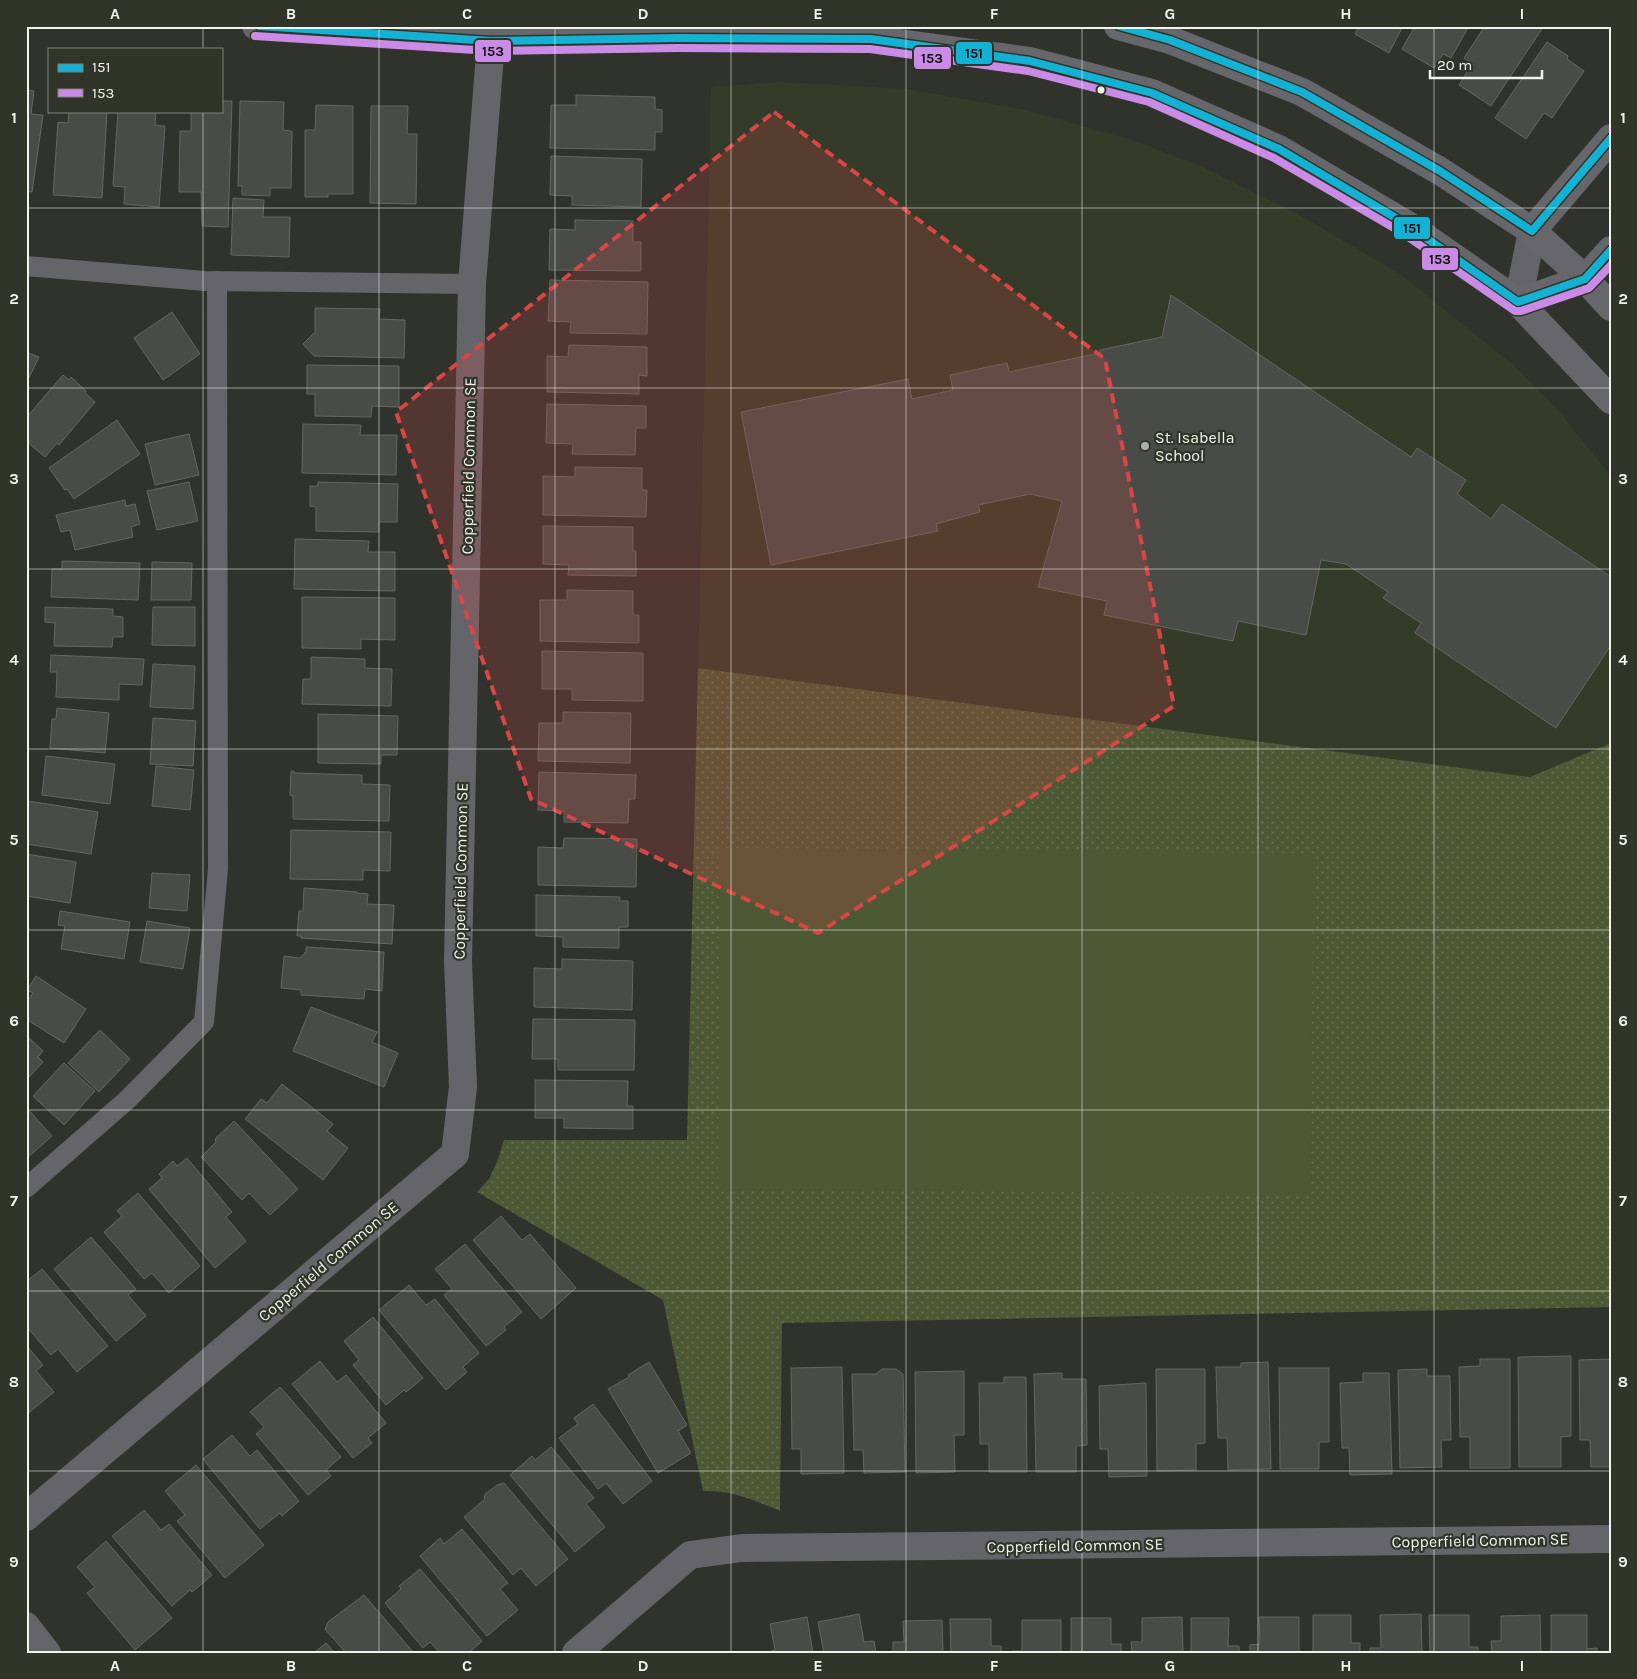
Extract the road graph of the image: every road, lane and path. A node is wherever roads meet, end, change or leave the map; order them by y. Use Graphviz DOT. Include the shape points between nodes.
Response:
graph roads {
  1 [pos="256,26"];
  2 [pos="1118,26"];
  3 [pos="873,30"];
  4 [pos="490,34"];
  5 [pos="1611,138"];
  6 [pos="1532,231"];
  7 [pos="1611,250"];
  8 [pos="26,266"];
  9 [pos="1585,279"];
  10 [pos="217,281"];
  11 [pos="472,284"];
  12 [pos="1518,302"];
  13 [pos="1611,307"];
  14 [pos="1611,400"];
  15 [pos="26,1188"];
  16 [pos="26,1517"];
  17 [pos="1611,1539"];
  18 [pos="26,1626"];
  19 [pos="47,1653"];
  20 [pos="576,1653"];
  1 -- 4 [label="street"];
  2 -- 6 [label="street" via="1170,40 1302,92 1440,171"];
  3 -- 4 [label="street" via="677,38"];
  3 -- 12 [label="street" via="1030,61 1152,93 1279,149 1406,224"];
  4 -- 11 [label="street, Copperfield Common SE"];
  5 -- 6 [label="street"];
  6 -- 9 [label="street"];
  6 -- 12 [label="street"];
  7 -- 9 [label="street"];
  8 -- 10 [label="lane"];
  9 -- 12 [label="street"];
  9 -- 13 [label="street"];
  10 -- 11 [label="lane"];
  10 -- 15 [label="lane" via="218,869 204,1022 127,1100"];
  11 -- 16 [label="street, Copperfield Common SE" via="458,961 463,1087 454,1154"];
  12 -- 14 [label="street"];
  17 -- 20 [label="street, Copperfield Common SE" via="742,1548 690,1556"];
  18 -- 19 [label="street"];
}
